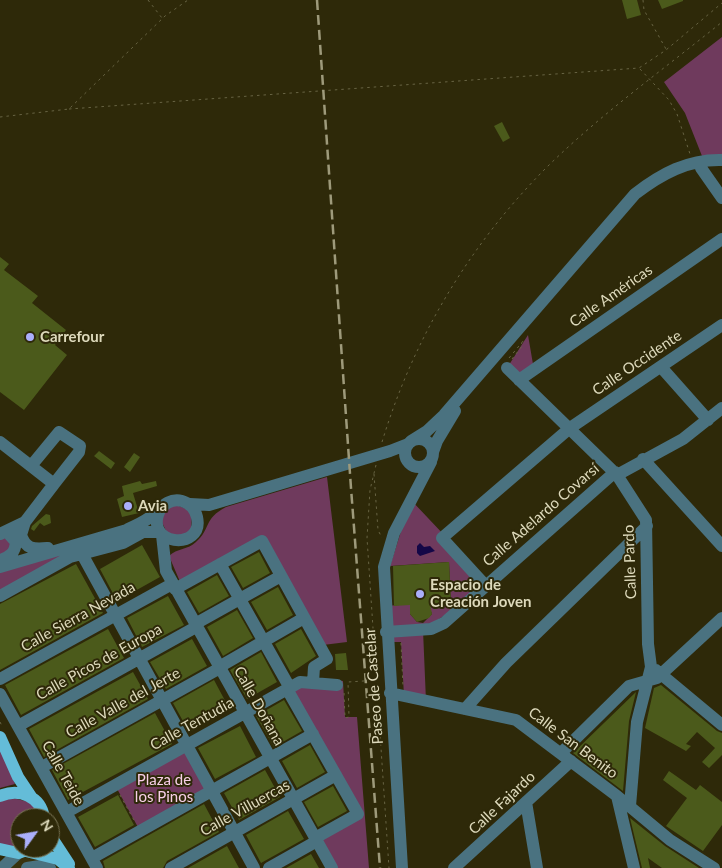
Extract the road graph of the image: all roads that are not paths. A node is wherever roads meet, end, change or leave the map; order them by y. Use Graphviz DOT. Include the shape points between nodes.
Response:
graph roads {
  1 [pos="722,160"];
  2 [pos="699,165"];
  3 [pos="722,167"];
  4 [pos="722,198"];
  5 [pos="722,239"];
  6 [pos="722,325"];
  7 [pos="506,365"];
  8 [pos="661,367"];
  9 [pos="475,379"];
  10 [pos="519,380"];
  11 [pos="722,408"];
  12 [pos="708,420"];
  13 [pos="570,428"];
  14 [pos="0,442"];
  15 [pos="410,443"];
  16 [pos="386,450"];
  17 [pos="432,457"];
  18 [pos="644,460"];
  19 [pos="408,462"];
  20 [pos="31,466"];
  21 [pos="616,474"];
  22 [pos="54,484"];
  23 [pos="220,501"];
  24 [pos="190,504"];
  25 [pos="407,507"];
  26 [pos="161,508"];
  27 [pos="198,521"];
  28 [pos="25,522"];
  29 [pos="647,526"];
  30 [pos="128,529"];
  31 [pos="160,532"];
  32 [pos="3,533"];
  33 [pos="174,541"];
  34 [pos="722,546"];
  35 [pos="60,549"];
  36 [pos="79,551"];
  37 [pos="163,557"];
  38 [pos="0,560"];
  39 [pos="220,564"];
  40 [pos="0,567"];
  41 [pos="281,576"];
  42 [pos="485,585"];
  43 [pos="174,586"];
  44 [pos="0,596"];
  45 [pos="240,599"];
  46 [pos="115,615"];
  47 [pos="304,618"];
  48 [pos="722,618"];
  49 [pos="196,626"];
  50 [pos="386,632"];
  51 [pos="264,641"];
  52 [pos="138,658"];
  53 [pos="220,667"];
  54 [pos="656,671"];
  55 [pos="0,679"];
  56 [pos="648,681"];
  57 [pos="313,683"];
  58 [pos="343,686"];
  59 [pos="289,689"];
  60 [pos="390,693"];
  61 [pos="0,694"];
  62 [pos="162,700"];
  63 [pos="465,709"];
  64 [pos="245,713"];
  65 [pos="722,725"];
  66 [pos="18,726"];
  67 [pos="313,734"];
  68 [pos="0,737"];
  69 [pos="187,746"];
  70 [pos="566,757"];
  71 [pos="270,758"];
  72 [pos="42,767"];
  73 [pos="336,775"];
  74 [pos="212,791"];
  75 [pos="0,796"];
  76 [pos="617,796"];
  77 [pos="32,798"];
  78 [pos="294,799"];
  79 [pos="526,802"];
  80 [pos="630,806"];
  81 [pos="40,808"];
  82 [pos="67,812"];
  83 [pos="236,832"];
  84 [pos="316,840"];
  85 [pos="60,852"];
  86 [pos="16,858"];
  87 [pos="54,858"];
  88 [pos="95,863"];
  89 [pos="2,868"];
  90 [pos="27,868"];
  91 [pos="50,868"];
  92 [pos="70,868"];
  93 [pos="170,868"];
  94 [pos="254,868"];
  95 [pos="269,868"];
  96 [pos="332,868"];
  97 [pos="402,868"];
  98 [pos="454,868"];
  99 [pos="537,868"];
  100 [pos="634,868"];
  101 [pos="714,868"];
  1 -- 2 [label="street"];
  2 -- 3 [label="street"];
  2 -- 4 [label="street"];
  2 -- 9 [label="street" via="640,199 589,258 564,274 518,338"];
  5 -- 10 [label="street, Calle Américas"];
  6 -- 8 [label="street, Calle Occidente"];
  7 -- 10 [label="street, Calle Pardo"];
  8 -- 12 [label="street"];
  8 -- 13 [label="street, Calle Occidente"];
  9 -- 15 [label="street" via="444,415"];
  9 -- 17 [label="street, Paseo de Castelar" via="437,441"];
  10 -- 13 [label="street, Calle Pardo"];
  11 -- 12 [label="street, Calle Adelardo Covarsí"];
  12 -- 18 [label="street, Calle Adelardo Covarsí" via="683,439"];
  13 -- 21 [label="street, Calle Pardo"];
  13 -- 42 [label="street, Calle Occidente" via="442,538"];
  14 -- 20 [label="street"];
  15 -- 16 [label="street"];
  15 -- 17 [label="street" via="425,440"];
  15 -- 19 [label="street" via="405,452"];
  16 -- 19 [label="street"];
  16 -- 23 [label="street"];
  17 -- 19 [label="street" via="423,467"];
  17 -- 25 [label="street, Paseo de Castelar"];
  18 -- 21 [label="street, Calle Adelardo Covarsí"];
  18 -- 34 [label="street"];
  19 -- 25 [label="street, Paseo de Castelar" via="414,478"];
  20 -- 22 [label="street"];
  20 -- 22 [label="street" via="59,432 80,446 79,452"];
  21 -- 29 [label="street, Calle Pardo"];
  21 -- 42 [label="street, Calle Adelardo Covarsí"];
  22 -- 28 [label="street"];
  23 -- 24 [label="street" via="209,505"];
  23 -- 27 [label="street"];
  24 -- 26 [label="street" via="178,500"];
  24 -- 27 [label="street"];
  25 -- 50 [label="street, Paseo de Castelar" via="390,543 384,567"];
  26 -- 30 [label="street"];
  26 -- 31 [label="street" via="156,520"];
  27 -- 33 [label="street" via="189,538"];
  28 -- 32 [label="street"];
  28 -- 35 [label="street" via="21,535 31,549"];
  29 -- 54 [label="street, Calle Pardo" via="648,644"];
  29 -- 63 [label="street" via="506,663"];
  30 -- 31 [label="street" via="140,527"];
  30 -- 36 [label="street"];
  31 -- 33 [label="street"];
  31 -- 36 [label="street" via="143,532 123,543"];
  31 -- 37 [label="street, Calle Doñana"];
  32 -- 38 [label="street" via="13,535 16,542 12,555"];
  33 -- 37 [label="street"];
  35 -- 36 [label="street"];
  35 -- 40 [label="street"];
  36 -- 44 [label="street"];
  36 -- 46 [label="street"];
  37 -- 43 [label="street, Calle Doñana"];
  39 -- 41 [label="street, Calle Sierra Nevada" via="262,541"];
  39 -- 43 [label="street, Calle Sierra Nevada"];
  39 -- 45 [label="street"];
  41 -- 45 [label="street, Calle Picos de Europa"];
  41 -- 47 [label="street"];
  42 -- 50 [label="street, Calle Adelardo Covarsí" via="438,627"];
  43 -- 46 [label="street, Calle Sierra Nevada"];
  43 -- 49 [label="street, Calle Doñana"];
  45 -- 49 [label="street, Calle Picos de Europa"];
  45 -- 51 [label="street"];
  46 -- 52 [label="street"];
  46 -- 55 [label="street, Calle Sierra Nevada"];
  47 -- 51 [label="street, Calle Valle del Jerte"];
  47 -- 57 [label="street" via="327,659 314,667"];
  48 -- 54 [label="street"];
  49 -- 52 [label="street, Calle Picos de Europa"];
  49 -- 53 [label="street, Calle Doñana"];
  50 -- 60 [label="street, Paseo de Castelar"];
  51 -- 53 [label="street, Calle Valle del Jerte"];
  51 -- 59 [label="street"];
  52 -- 62 [label="street"];
  52 -- 66 [label="street, Calle Picos de Europa"];
  53 -- 62 [label="street, Calle Valle del Jerte"];
  53 -- 64 [label="street, Calle Doñana"];
  54 -- 56 [label="street, Calle Pardo"];
  54 -- 65 [label="street"];
  56 -- 70 [label="street, Calle Fajardo" via="630,686"];
  56 -- 80 [label="street, Calle Pardo" via="637,722"];
  57 -- 58 [label="street, Calle Tentudia"];
  57 -- 59 [label="street, Calle Tentudia" via="300,682"];
  59 -- 64 [label="street, Calle Tentudia"];
  59 -- 67 [label="street"];
  60 -- 63 [label="street, Calle San Benito"];
  60 -- 97 [label="street, Paseo de Castelar"];
  61 -- 66 [label="street, Calle Teide"];
  62 -- 69 [label="street"];
  62 -- 72 [label="street, Calle Valle del Jerte"];
  63 -- 70 [label="street, Calle San Benito" via="516,720"];
  64 -- 69 [label="street, Calle Tentudia"];
  64 -- 71 [label="street, Calle Doñana"];
  66 -- 72 [label="street, Calle Teide"];
  67 -- 71 [label="street"];
  67 -- 73 [label="street"];
  68 -- 77 [label="main road" via="18,777"];
  69 -- 74 [label="street"];
  69 -- 82 [label="street, Calle Tentudia"];
  70 -- 76 [label="street, Calle San Benito"];
  70 -- 79 [label="street, Calle Fajardo"];
  71 -- 74 [label="street"];
  71 -- 78 [label="street, Calle Doñana"];
  72 -- 82 [label="street, Calle Teide"];
  73 -- 78 [label="street, Calle Villuercas"];
  73 -- 84 [label="street" via="358,814"];
  74 -- 83 [label="street"];
  74 -- 88 [label="street" via="140,831"];
  75 -- 77 [label="main road" via="17,792"];
  76 -- 80 [label="street, Calle San Benito"];
  76 -- 100 [label="street"];
  77 -- 81 [label="main road"];
  78 -- 83 [label="street, Calle Villuercas"];
  78 -- 84 [label="street, Calle Doñana"];
  79 -- 98 [label="street, Calle Fajardo"];
  79 -- 99 [label="street"];
  80 -- 101 [label="street, Calle San Benito" via="670,840"];
  82 -- 88 [label="street, Calle Teide"];
  83 -- 93 [label="street, Calle Villuercas"];
  83 -- 94 [label="street"];
  84 -- 95 [label="street"];
  84 -- 96 [label="street, Calle Doñana"];
  85 -- 92 [label="main road"];
  86 -- 89 [label="street"];
  87 -- 92 [label="main road"];
  90 -- 91 [label="street"];
}
